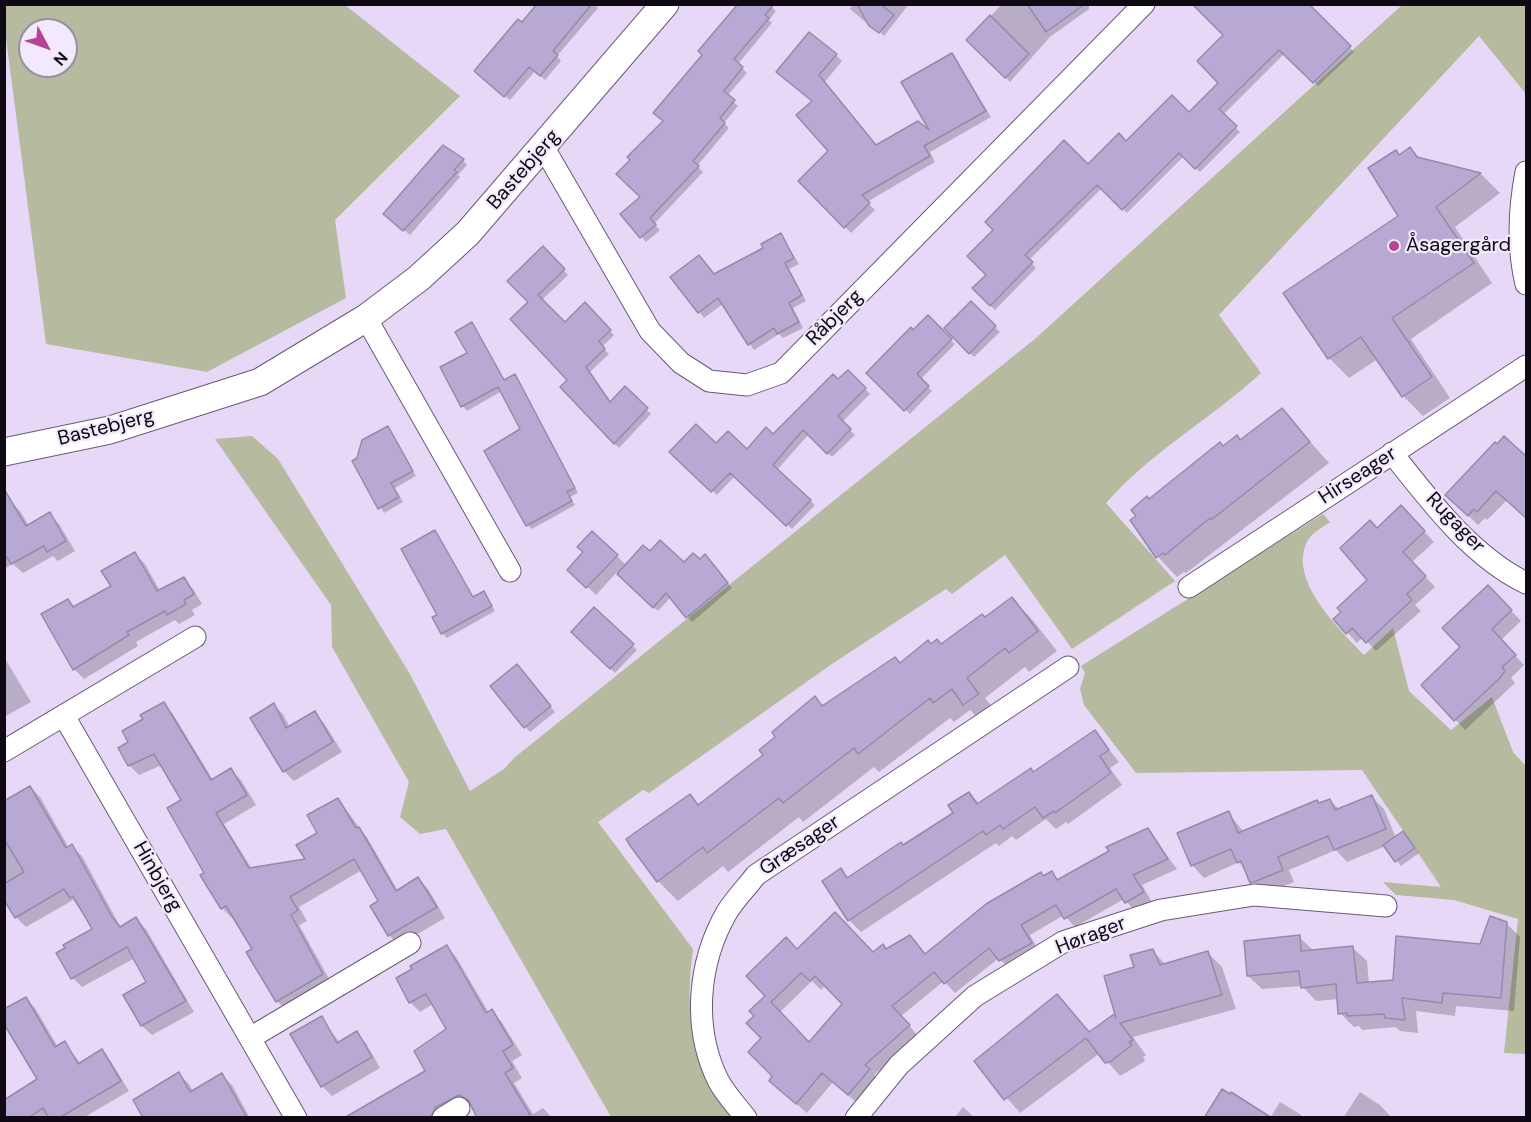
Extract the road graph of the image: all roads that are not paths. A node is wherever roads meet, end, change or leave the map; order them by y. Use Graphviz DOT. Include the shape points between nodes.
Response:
graph roads {
  1 [pos="665,4"];
  2 [pos="1144,4"];
  3 [pos="544,148"];
  4 [pos="1527,172"];
  5 [pos="1525,274"];
  6 [pos="366,318"];
  7 [pos="1527,366"];
  8 [pos="4,452"];
  9 [pos="1392,453"];
  10 [pos="510,571"];
  11 [pos="1527,583"];
  12 [pos="1189,587"];
  13 [pos="195,637"];
  14 [pos="1068,667"];
  15 [pos="64,716"];
  16 [pos="4,751"];
  17 [pos="1386,906"];
  18 [pos="410,943"];
  19 [pos="250,1038"];
  20 [pos="296,1118"];
  21 [pos="746,1118"];
  22 [pos="856,1118"];
  1 -- 3 [label="street, Bastebjerg"];
  2 -- 3 [label="street, Råbjerg" via="781,373 747,385 709,381 681,363 650,331"];
  3 -- 6 [label="street, Bastebjerg" via="468,233 419,278"];
  4 -- 5 [label="street" via="1519,233"];
  6 -- 8 [label="street, Bastebjerg" via="260,382 110,430"];
  6 -- 10 [label="street"];
  7 -- 9 [label="street, Hirseager"];
  9 -- 11 [label="street, Rugager" via="1468,540 1506,573"];
  9 -- 12 [label="street, Hirseager"];
  13 -- 15 [label="street"];
  14 -- 21 [label="street, Græsager" via="756,875 728,911 710,949 701,991 703,1039 719,1082"];
  15 -- 16 [label="street"];
  15 -- 19 [label="street, Hinbjerg"];
  17 -- 22 [label="street, Hørager" via="1254,895 1161,910 1063,942 975,996 899,1065"];
  18 -- 19 [label="street"];
  19 -- 20 [label="street, Hinbjerg"];
}
